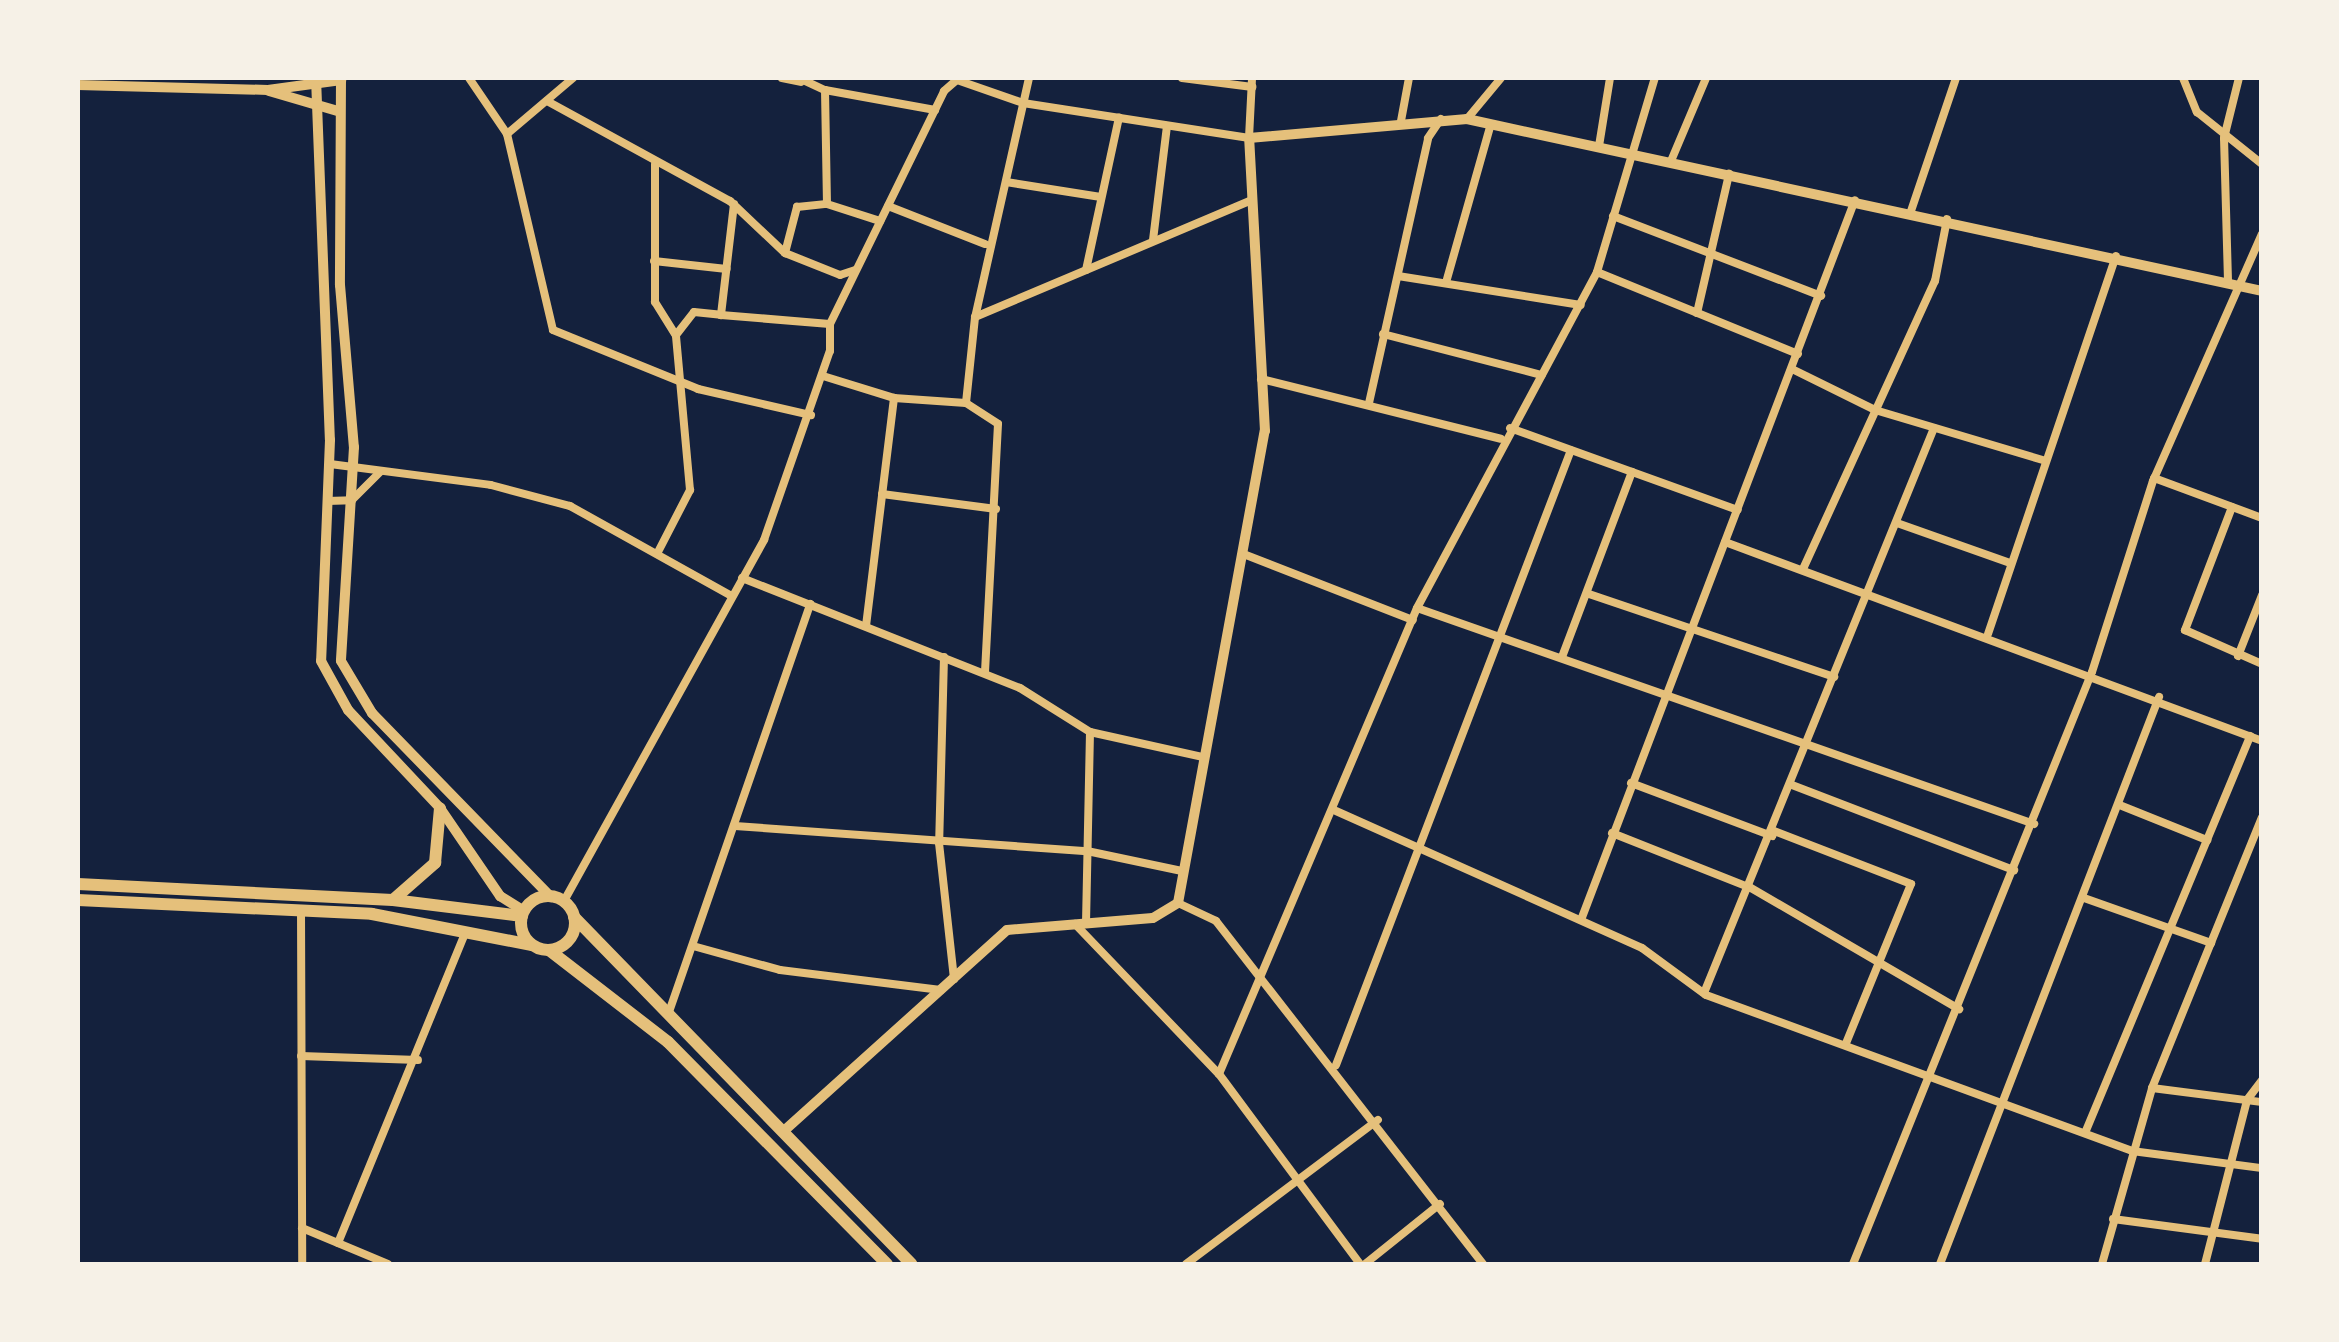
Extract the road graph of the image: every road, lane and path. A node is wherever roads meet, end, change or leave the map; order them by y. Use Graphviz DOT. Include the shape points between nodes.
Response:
graph roads {
  1 [pos="316,78"];
  2 [pos="470,78"];
  3 [pos="572,78"];
  4 [pos="782,78"];
  5 [pos="942,78"];
  6 [pos="958,78"];
  7 [pos="1029,78"];
  8 [pos="1182,78"];
  9 [pos="1409,78"];
  10 [pos="1501,78"];
  11 [pos="1610,78"];
  12 [pos="1656,78"];
  13 [pos="1706,78"];
  14 [pos="1956,78"];
  15 [pos="2183,78"];
  16 [pos="2239,78"];
  17 [pos="341,79"];
  18 [pos="800,80"];
  19 [pos="1252,82"];
  20 [pos="78,85"];
  21 [pos="268,90"];
  22 [pos="826,90"];
  23 [pos="944,91"];
  24 [pos="547,101"];
  25 [pos="1022,103"];
  26 [pos="314,109"];
  27 [pos="935,110"];
  28 [pos="338,111"];
  29 [pos="1118,118"];
  30 [pos="1442,118"];
  31 [pos="1467,120"];
  32 [pos="1401,121"];
  33 [pos="1491,124"];
  34 [pos="1167,126"];
  35 [pos="507,134"];
  36 [pos="1249,138"];
  37 [pos="2224,138"];
  38 [pos="1599,146"];
  39 [pos="1628,152"];
  40 [pos="1671,161"];
  41 [pos="655,164"];
  42 [pos="2262,164"];
  43 [pos="1729,174"];
  44 [pos="1006,182"];
  45 [pos="1101,198"];
  46 [pos="1249,200"];
  47 [pos="1856,200"];
  48 [pos="734,204"];
  49 [pos="827,204"];
  50 [pos="888,206"];
  51 [pos="1912,211"];
  52 [pos="1612,216"];
  53 [pos="1947,218"];
  54 [pos="880,221"];
  55 [pos="2262,234"];
  56 [pos="1153,240"];
  57 [pos="986,244"];
  58 [pos="785,252"];
  59 [pos="2116,256"];
  60 [pos="1714,258"];
  61 [pos="654,261"];
  62 [pos="727,268"];
  63 [pos="855,270"];
  64 [pos="1086,270"];
  65 [pos="1597,272"];
  66 [pos="1398,276"];
  67 [pos="1447,279"];
  68 [pos="2232,282"];
  69 [pos="2262,291"];
  70 [pos="1822,296"];
  71 [pos="1581,305"];
  72 [pos="1698,313"];
  73 [pos="721,315"];
  74 [pos="975,317"];
  75 [pos="830,324"];
  76 [pos="1384,334"];
  77 [pos="676,335"];
  78 [pos="1798,354"];
  79 [pos="1792,369"];
  80 [pos="823,376"];
  81 [pos="1542,376"];
  82 [pos="1260,379"];
  83 [pos="679,380"];
  84 [pos="894,398"];
  85 [pos="966,404"];
  86 [pos="1369,404"];
  87 [pos="1875,410"];
  88 [pos="811,415"];
  89 [pos="1510,428"];
  90 [pos="1934,428"];
  91 [pos="1500,440"];
  92 [pos="1571,450"];
  93 [pos="2043,460"];
  94 [pos="330,464"];
  95 [pos="353,464"];
  96 [pos="380,472"];
  97 [pos="1632,472"];
  98 [pos="2154,478"];
  99 [pos="882,494"];
  100 [pos="352,500"];
  101 [pos="327,501"];
  102 [pos="2232,507"];
  103 [pos="996,508"];
  104 [pos="1738,510"];
  105 [pos="2262,518"];
  106 [pos="1898,523"];
  107 [pos="1725,542"];
  108 [pos="658,552"];
  109 [pos="1246,555"];
  110 [pos="2010,563"];
  111 [pos="1803,569"];
  112 [pos="742,578"];
  113 [pos="1869,592"];
  114 [pos="1590,594"];
  115 [pos="2262,595"];
  116 [pos="732,596"];
  117 [pos="810,604"];
  118 [pos="1417,608"];
  119 [pos="1413,620"];
  120 [pos="866,626"];
  121 [pos="1691,628"];
  122 [pos="1988,634"];
  123 [pos="1502,639"];
  124 [pos="944,656"];
  125 [pos="1562,656"];
  126 [pos="2238,656"];
  127 [pos="2262,664"];
  128 [pos="985,672"];
  129 [pos="2092,672"];
  130 [pos="1834,677"];
  131 [pos="1667,693"];
  132 [pos="2159,697"];
  133 [pos="1090,732"];
  134 [pos="2250,736"];
  135 [pos="2262,741"];
  136 [pos="1809,742"];
  137 [pos="1204,758"];
  138 [pos="1631,783"];
  139 [pos="1792,785"];
  140 [pos="2122,806"];
  141 [pos="440,808"];
  142 [pos="1336,811"];
  143 [pos="2262,817"];
  144 [pos="2034,824"];
  145 [pos="735,826"];
  146 [pos="1612,833"];
  147 [pos="1773,834"];
  148 [pos="939,838"];
  149 [pos="2207,840"];
  150 [pos="2248,850"];
  151 [pos="1087,851"];
  152 [pos="1416,851"];
  153 [pos="2262,856"];
  154 [pos="1182,870"];
  155 [pos="2014,870"];
  156 [pos="78,884"];
  157 [pos="1751,888"];
  158 [pos="2084,898"];
  159 [pos="557,899"];
  160 [pos="78,900"];
  161 [pos="393,900"];
  162 [pos="1178,903"];
  163 [pos="300,910"];
  164 [pos="523,914"];
  165 [pos="574,917"];
  166 [pos="1071,920"];
  167 [pos="1086,920"];
  168 [pos="1582,920"];
  169 [pos="2171,927"];
  170 [pos="466,930"];
  171 [pos="2211,943"];
  172 [pos="532,945"];
  173 [pos="693,946"];
  174 [pos="549,950"];
  175 [pos="1882,965"];
  176 [pos="954,979"];
  177 [pos="1264,980"];
  178 [pos="941,990"];
  179 [pos="1704,994"];
  180 [pos="1960,1009"];
  181 [pos="669,1012"];
  182 [pos="1846,1043"];
  183 [pos="301,1056"];
  184 [pos="418,1060"];
  185 [pos="1336,1065"];
  186 [pos="1219,1074"];
  187 [pos="1931,1074"];
  188 [pos="2262,1080"];
  189 [pos="2152,1088"];
  190 [pos="1999,1100"];
  191 [pos="2247,1100"];
  192 [pos="2262,1102"];
  193 [pos="1378,1120"];
  194 [pos="786,1130"];
  195 [pos="2085,1132"];
  196 [pos="2132,1150"];
  197 [pos="2228,1164"];
  198 [pos="2262,1168"];
  199 [pos="1302,1180"];
  200 [pos="1440,1204"];
  201 [pos="2114,1219"];
  202 [pos="302,1228"];
  203 [pos="2210,1233"];
  204 [pos="2262,1239"];
  205 [pos="338,1243"];
  206 [pos="881,1262"];
  207 [pos="302,1264"];
  208 [pos="388,1264"];
  209 [pos="910,1264"];
  210 [pos="1186,1264"];
  211 [pos="1362,1264"];
  212 [pos="1483,1264"];
  213 [pos="1853,1264"];
  214 [pos="1940,1264"];
  215 [pos="2102,1264"];
  216 [pos="2205,1264"];
  1 -- 17 [label="street"];
  1 -- 21 [label="street"];
  1 -- 26 [label="street"];
  2 -- 35 [label="street"];
  3 -- 24 [label="street"];
  4 -- 18 [label="street"];
  5 -- 23 [label="street"];
  6 -- 23 [label="street"];
  6 -- 25 [label="street"];
  7 -- 25 [label="street"];
  8 -- 19 [label="street"];
  9 -- 32 [label="street"];
  10 -- 31 [label="street"];
  11 -- 38 [label="street"];
  12 -- 39 [label="street"];
  13 -- 40 [label="street"];
  14 -- 51 [label="street"];
  15 -- 37 [label="street" via="2188,102"];
  16 -- 37 [label="street"];
  17 -- 28 [label="street"];
  18 -- 22 [label="street"];
  19 -- 36 [label="street"];
  20 -- 21 [label="street"];
  21 -- 26 [label="street"];
  22 -- 27 [label="street"];
  22 -- 49 [label="street"];
  23 -- 27 [label="street"];
  24 -- 35 [label="street"];
  24 -- 41 [label="street"];
  25 -- 29 [label="street"];
  25 -- 44 [label="street"];
  26 -- 28 [label="street"];
  26 -- 94 [label="street"];
  27 -- 50 [label="street"];
  28 -- 95 [label="street"];
  29 -- 34 [label="street"];
  29 -- 45 [label="street"];
  30 -- 31 [label="street"];
  30 -- 32 [label="street"];
  30 -- 66 [label="street" via="1428,138"];
  31 -- 33 [label="street"];
  32 -- 36 [label="street"];
  33 -- 38 [label="street"];
  33 -- 67 [label="street"];
  34 -- 36 [label="street"];
  34 -- 56 [label="street"];
  35 -- 83 [label="street" via="553,330"];
  36 -- 46 [label="street"];
  37 -- 42 [label="street"];
  37 -- 68 [label="street"];
  38 -- 39 [label="street"];
  39 -- 40 [label="street"];
  39 -- 52 [label="street"];
  40 -- 43 [label="street"];
  41 -- 48 [label="street"];
  41 -- 61 [label="street"];
  43 -- 47 [label="street"];
  43 -- 60 [label="street"];
  44 -- 45 [label="street"];
  44 -- 57 [label="street"];
  45 -- 64 [label="street"];
  46 -- 56 [label="street"];
  46 -- 82 [label="street"];
  47 -- 51 [label="street"];
  47 -- 70 [label="street"];
  48 -- 58 [label="street"];
  48 -- 62 [label="street"];
  49 -- 54 [label="street"];
  49 -- 58 [label="street" via="797,206"];
  50 -- 54 [label="street"];
  50 -- 57 [label="street"];
  51 -- 53 [label="street"];
  52 -- 60 [label="street"];
  52 -- 65 [label="street"];
  53 -- 59 [label="street"];
  53 -- 87 [label="street" via="1935,281"];
  54 -- 63 [label="street"];
  55 -- 68 [label="street"];
  56 -- 64 [label="street"];
  57 -- 74 [label="street"];
  58 -- 63 [label="street" via="840,275"];
  59 -- 68 [label="street"];
  59 -- 93 [label="street"];
  60 -- 70 [label="street"];
  60 -- 72 [label="street"];
  61 -- 62 [label="street"];
  61 -- 77 [label="street" via="658,316"];
  62 -- 73 [label="street"];
  63 -- 75 [label="street"];
  64 -- 74 [label="street"];
  65 -- 71 [label="street"];
  65 -- 72 [label="street"];
  66 -- 67 [label="street"];
  66 -- 76 [label="street"];
  67 -- 71 [label="street"];
  68 -- 69 [label="street"];
  68 -- 98 [label="street"];
  70 -- 78 [label="street"];
  71 -- 81 [label="street"];
  72 -- 78 [label="street"];
  73 -- 75 [label="street"];
  73 -- 77 [label="street" via="694,312"];
  74 -- 85 [label="street"];
  75 -- 80 [label="street"];
  76 -- 81 [label="street"];
  76 -- 86 [label="street"];
  77 -- 83 [label="street"];
  78 -- 79 [label="street"];
  79 -- 87 [label="street"];
  79 -- 104 [label="street"];
  80 -- 84 [label="street"];
  80 -- 88 [label="street"];
  81 -- 89 [label="street"];
  82 -- 86 [label="street"];
  82 -- 109 [label="street" via="1265,430"];
  83 -- 88 [label="street"];
  83 -- 108 [label="street" via="690,490"];
  84 -- 85 [label="street"];
  84 -- 99 [label="street"];
  85 -- 103 [label="street" via="1002,433"];
  86 -- 91 [label="street"];
  87 -- 90 [label="street"];
  87 -- 111 [label="street"];
  88 -- 112 [label="street" via="784,498"];
  89 -- 91 [label="street"];
  89 -- 92 [label="street"];
  90 -- 93 [label="street"];
  90 -- 106 [label="street"];
  91 -- 118 [label="street"];
  92 -- 97 [label="street"];
  92 -- 123 [label="street"];
  93 -- 110 [label="street"];
  94 -- 95 [label="street"];
  94 -- 101 [label="street"];
  95 -- 96 [label="street"];
  95 -- 100 [label="street"];
  96 -- 100 [label="street"];
  96 -- 108 [label="street" via="492,485 570,506"];
  97 -- 104 [label="street"];
  97 -- 114 [label="street"];
  98 -- 102 [label="street"];
  98 -- 129 [label="street"];
  99 -- 103 [label="street"];
  99 -- 120 [label="street"];
  100 -- 101 [label="street"];
  100 -- 159 [label="street" via="338,643 353,689"];
  101 -- 141 [label="street" via="324,673"];
  102 -- 105 [label="street"];
  102 -- 126 [label="street" via="2185,630"];
  103 -- 128 [label="street"];
  104 -- 107 [label="street"];
  106 -- 110 [label="street"];
  106 -- 113 [label="street"];
  107 -- 111 [label="street"];
  107 -- 121 [label="street"];
  108 -- 116 [label="street"];
  109 -- 119 [label="street"];
  109 -- 137 [label="street"];
  110 -- 122 [label="street"];
  111 -- 113 [label="street"];
  112 -- 116 [label="street"];
  112 -- 117 [label="street"];
  113 -- 122 [label="street"];
  113 -- 130 [label="street"];
  114 -- 121 [label="street"];
  114 -- 125 [label="street"];
  115 -- 126 [label="street"];
  116 -- 159 [label="street"];
  117 -- 120 [label="street"];
  117 -- 145 [label="street"];
  118 -- 119 [label="street"];
  118 -- 123 [label="street"];
  119 -- 142 [label="street"];
  120 -- 124 [label="street"];
  121 -- 130 [label="street"];
  121 -- 131 [label="street"];
  122 -- 129 [label="street"];
  123 -- 125 [label="street"];
  123 -- 152 [label="street"];
  124 -- 128 [label="street"];
  124 -- 148 [label="street"];
  125 -- 131 [label="street"];
  126 -- 127 [label="street"];
  128 -- 133 [label="street"];
  129 -- 132 [label="street"];
  129 -- 144 [label="street"];
  130 -- 136 [label="street"];
  131 -- 136 [label="street"];
  131 -- 138 [label="street"];
  132 -- 134 [label="street"];
  132 -- 140 [label="street"];
  133 -- 137 [label="street"];
  133 -- 151 [label="street"];
  134 -- 135 [label="street"];
  134 -- 149 [label="street"];
  136 -- 139 [label="street"];
  136 -- 144 [label="street"];
  137 -- 154 [label="street"];
  138 -- 146 [label="street"];
  138 -- 147 [label="street"];
  139 -- 147 [label="street"];
  139 -- 155 [label="street"];
  140 -- 149 [label="street"];
  140 -- 158 [label="street"];
  141 -- 161 [label="main road" via="435,864"];
  141 -- 164 [label="street" via="494,888"];
  142 -- 152 [label="street"];
  142 -- 177 [label="street"];
  143 -- 150 [label="street"];
  144 -- 155 [label="street"];
  145 -- 148 [label="street"];
  145 -- 173 [label="street"];
  146 -- 157 [label="street"];
  146 -- 168 [label="street"];
  147 -- 157 [label="street"];
  147 -- 175 [label="street" via="1910,882"];
  148 -- 151 [label="street"];
  148 -- 176 [label="street"];
  149 -- 169 [label="street"];
  150 -- 153 [label="street"];
  150 -- 171 [label="street"];
  151 -- 154 [label="street"];
  151 -- 167 [label="street"];
  152 -- 168 [label="street"];
  152 -- 185 [label="street"];
  154 -- 162 [label="street"];
  155 -- 180 [label="street"];
  156 -- 161 [label="main road"];
  157 -- 175 [label="street"];
  157 -- 179 [label="street"];
  158 -- 169 [label="street"];
  158 -- 190 [label="street"];
  159 -- 164 [label="main road"];
  159 -- 165 [label="main road"];
  160 -- 163 [label="main road"];
  161 -- 164 [label="main road"];
  162 -- 167 [label="street" via="1153,918"];
  162 -- 177 [label="street" via="1216,922"];
  163 -- 170 [label="main road"];
  163 -- 183 [label="street"];
  164 -- 172 [label="main road"];
  165 -- 174 [label="main road" via="570,940"];
  165 -- 181 [label="main road"];
  166 -- 167 [label="street"];
  166 -- 176 [label="street" via="1007,930"];
  166 -- 186 [label="street"];
  168 -- 179 [label="street" via="1653,953"];
  169 -- 171 [label="street"];
  169 -- 195 [label="street"];
  170 -- 172 [label="main road"];
  170 -- 184 [label="street"];
  171 -- 189 [label="street"];
  172 -- 174 [label="main road"];
  173 -- 178 [label="street" via="780,970"];
  173 -- 181 [label="street"];
  174 -- 206 [label="main road" via="668,1042"];
  175 -- 180 [label="street"];
  175 -- 182 [label="street"];
  176 -- 178 [label="street"];
  177 -- 185 [label="street"];
  177 -- 186 [label="street"];
  178 -- 194 [label="street"];
  179 -- 182 [label="street"];
  180 -- 187 [label="street"];
  181 -- 194 [label="main road"];
  182 -- 187 [label="street"];
  183 -- 184 [label="street"];
  183 -- 202 [label="street"];
  184 -- 205 [label="street"];
  185 -- 193 [label="street"];
  186 -- 199 [label="street"];
  187 -- 190 [label="street"];
  187 -- 213 [label="street"];
  188 -- 191 [label="street"];
  189 -- 191 [label="street"];
  189 -- 196 [label="street"];
  190 -- 195 [label="street"];
  190 -- 214 [label="street"];
  191 -- 192 [label="street"];
  191 -- 197 [label="street"];
  193 -- 199 [label="street"];
  193 -- 200 [label="street"];
  194 -- 209 [label="main road"];
  195 -- 196 [label="street"];
  196 -- 197 [label="street"];
  196 -- 201 [label="street"];
  197 -- 198 [label="street"];
  197 -- 203 [label="street"];
  199 -- 210 [label="street"];
  199 -- 211 [label="street"];
  200 -- 211 [label="street"];
  200 -- 212 [label="street"];
  201 -- 203 [label="street"];
  201 -- 215 [label="street"];
  202 -- 205 [label="street"];
  202 -- 207 [label="street"];
  203 -- 204 [label="street"];
  203 -- 216 [label="street"];
  205 -- 208 [label="street"];
}
